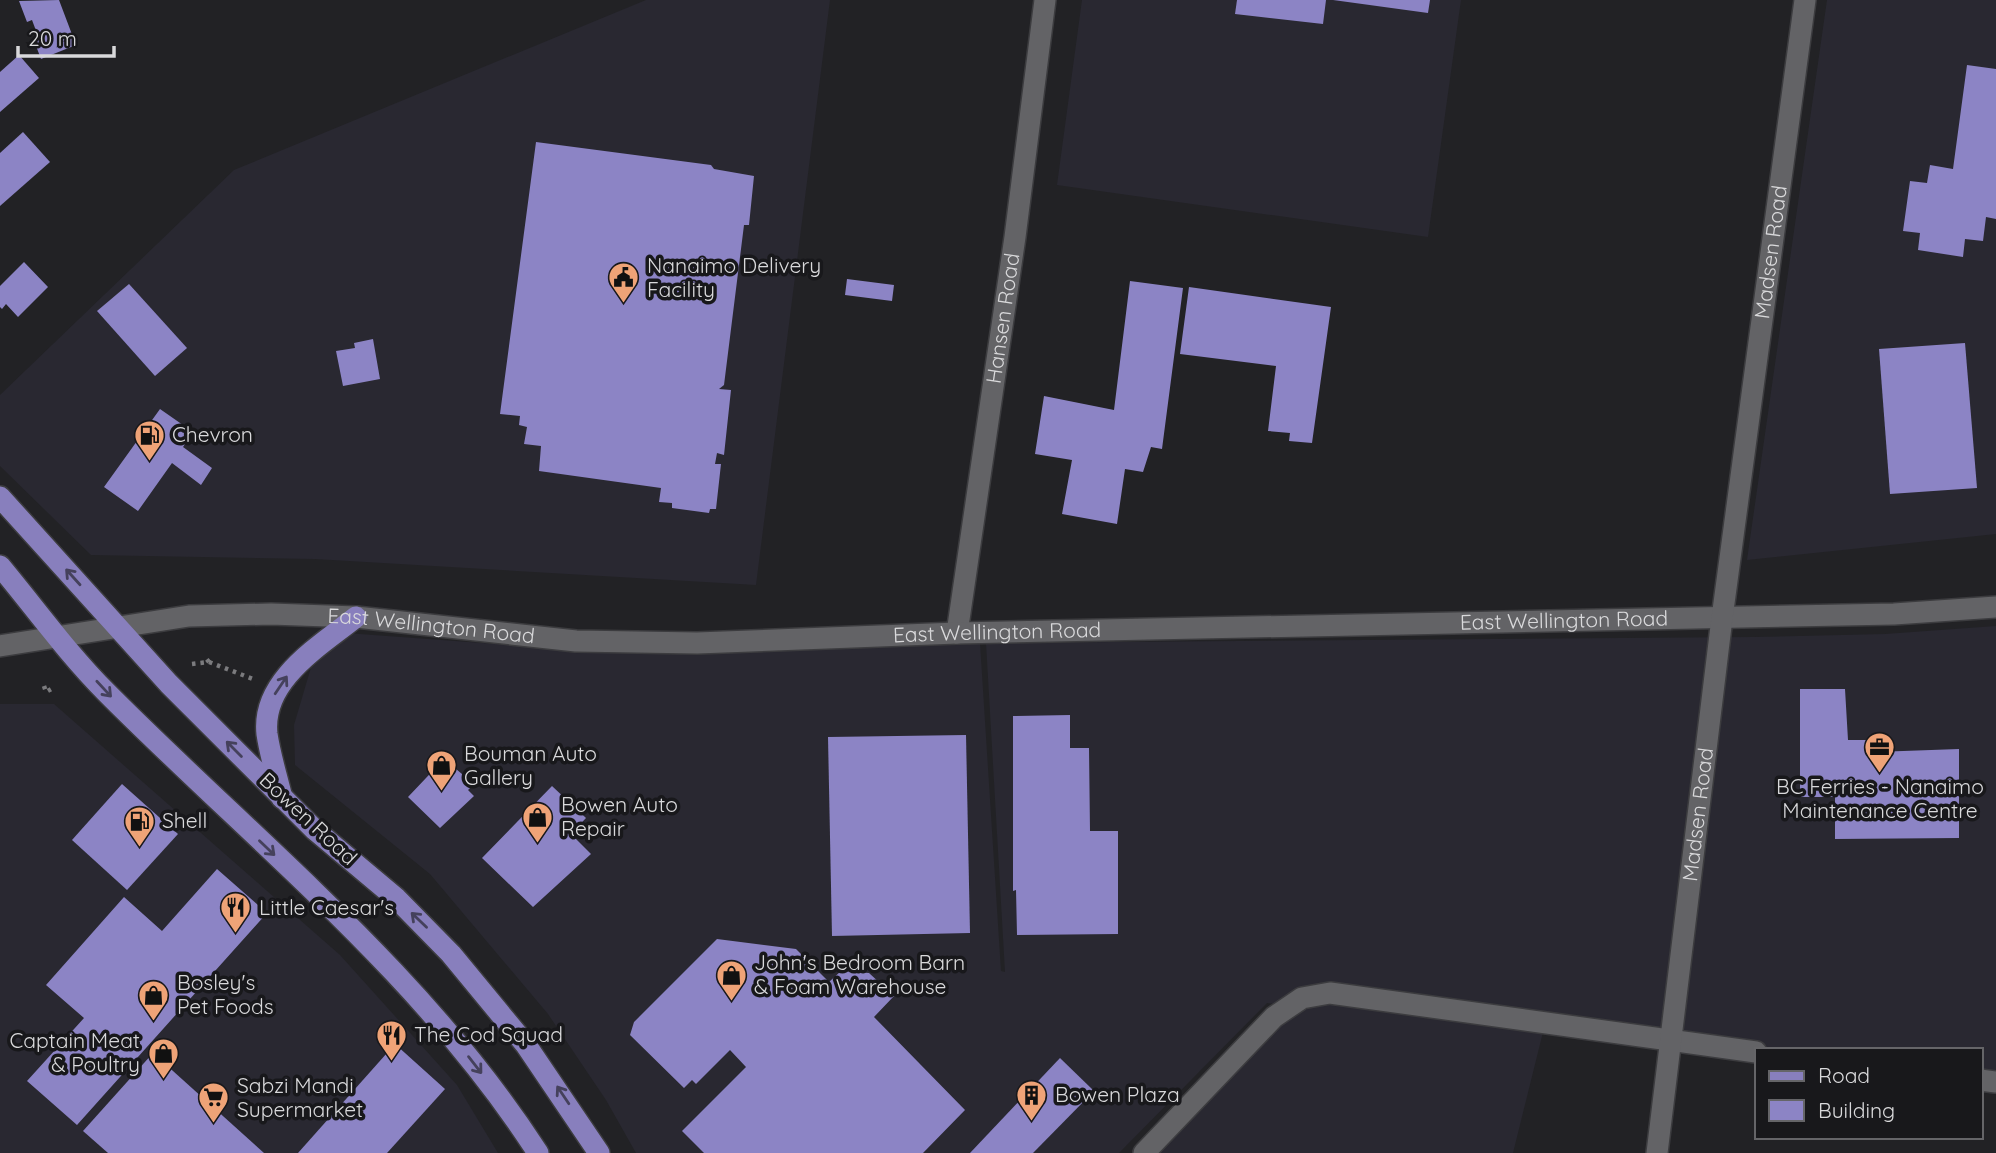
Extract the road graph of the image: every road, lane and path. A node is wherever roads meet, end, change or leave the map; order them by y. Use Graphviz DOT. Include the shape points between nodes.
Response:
graph roads {
  1 [pos="1045,0"];
  2 [pos="1805,0"];
  3 [pos="0,497"];
  4 [pos="0,566"];
  5 [pos="1996,607"];
  6 [pos="356,617"];
  7 [pos="1722,618"];
  8 [pos="119,627"];
  9 [pos="957,634"];
  10 [pos="60,637"];
  11 [pos="0,646"];
  12 [pos="204,656"];
  13 [pos="209,662"];
  14 [pos="192,664"];
  15 [pos="257,680"];
  16 [pos="44,686"];
  17 [pos="53,688"];
  18 [pos="282,798"];
  19 [pos="1669,1041"];
  20 [pos="1755,1052"];
  21 [pos="537,1153"];
  22 [pos="599,1153"];
  23 [pos="1144,1153"];
  24 [pos="1657,1153"];
  1 -- 9 [label="street, Hansen Road"];
  2 -- 7 [label="street, Madsen Road"];
  8 -- 3 [label="main road, Bowen Road, one-way"];
  4 -- 10 [label="main road"];
  5 -- 7 [label="street, East Wellington Road"];
  6 -- 8 [label="street, East Wellington Road" via="189,616"];
  6 -- 9 [label="street, East Wellington Road" via="576,641 697,643"];
  18 -- 6 [label="main road, one-way" via="267,732 277,689 293,669"];
  7 -- 9 [label="street, East Wellington Road"];
  7 -- 19 [label="street, Madsen Road"];
  8 -- 10 [label="street, East Wellington Road"];
  18 -- 8 [label="main road, Bowen Road, one-way"];
  10 -- 11 [label="street, East Wellington Road"];
  10 -- 21 [label="main road, one-way" via="104,690 398,974 471,1060"];
  12 -- 13 [label="path"];
  13 -- 14 [label="path"];
  13 -- 15 [label="path"];
  16 -- 17 [label="path" via="46,692"];
  22 -- 18 [label="main road, Bowen Road, one-way" via="542,1066 451,954 396,898"];
  19 -- 20 [label="street"];
  19 -- 23 [label="street" via="1330,993 1302,998 1274,1017"];
  19 -- 24 [label="street, Madsen Road"];
}
